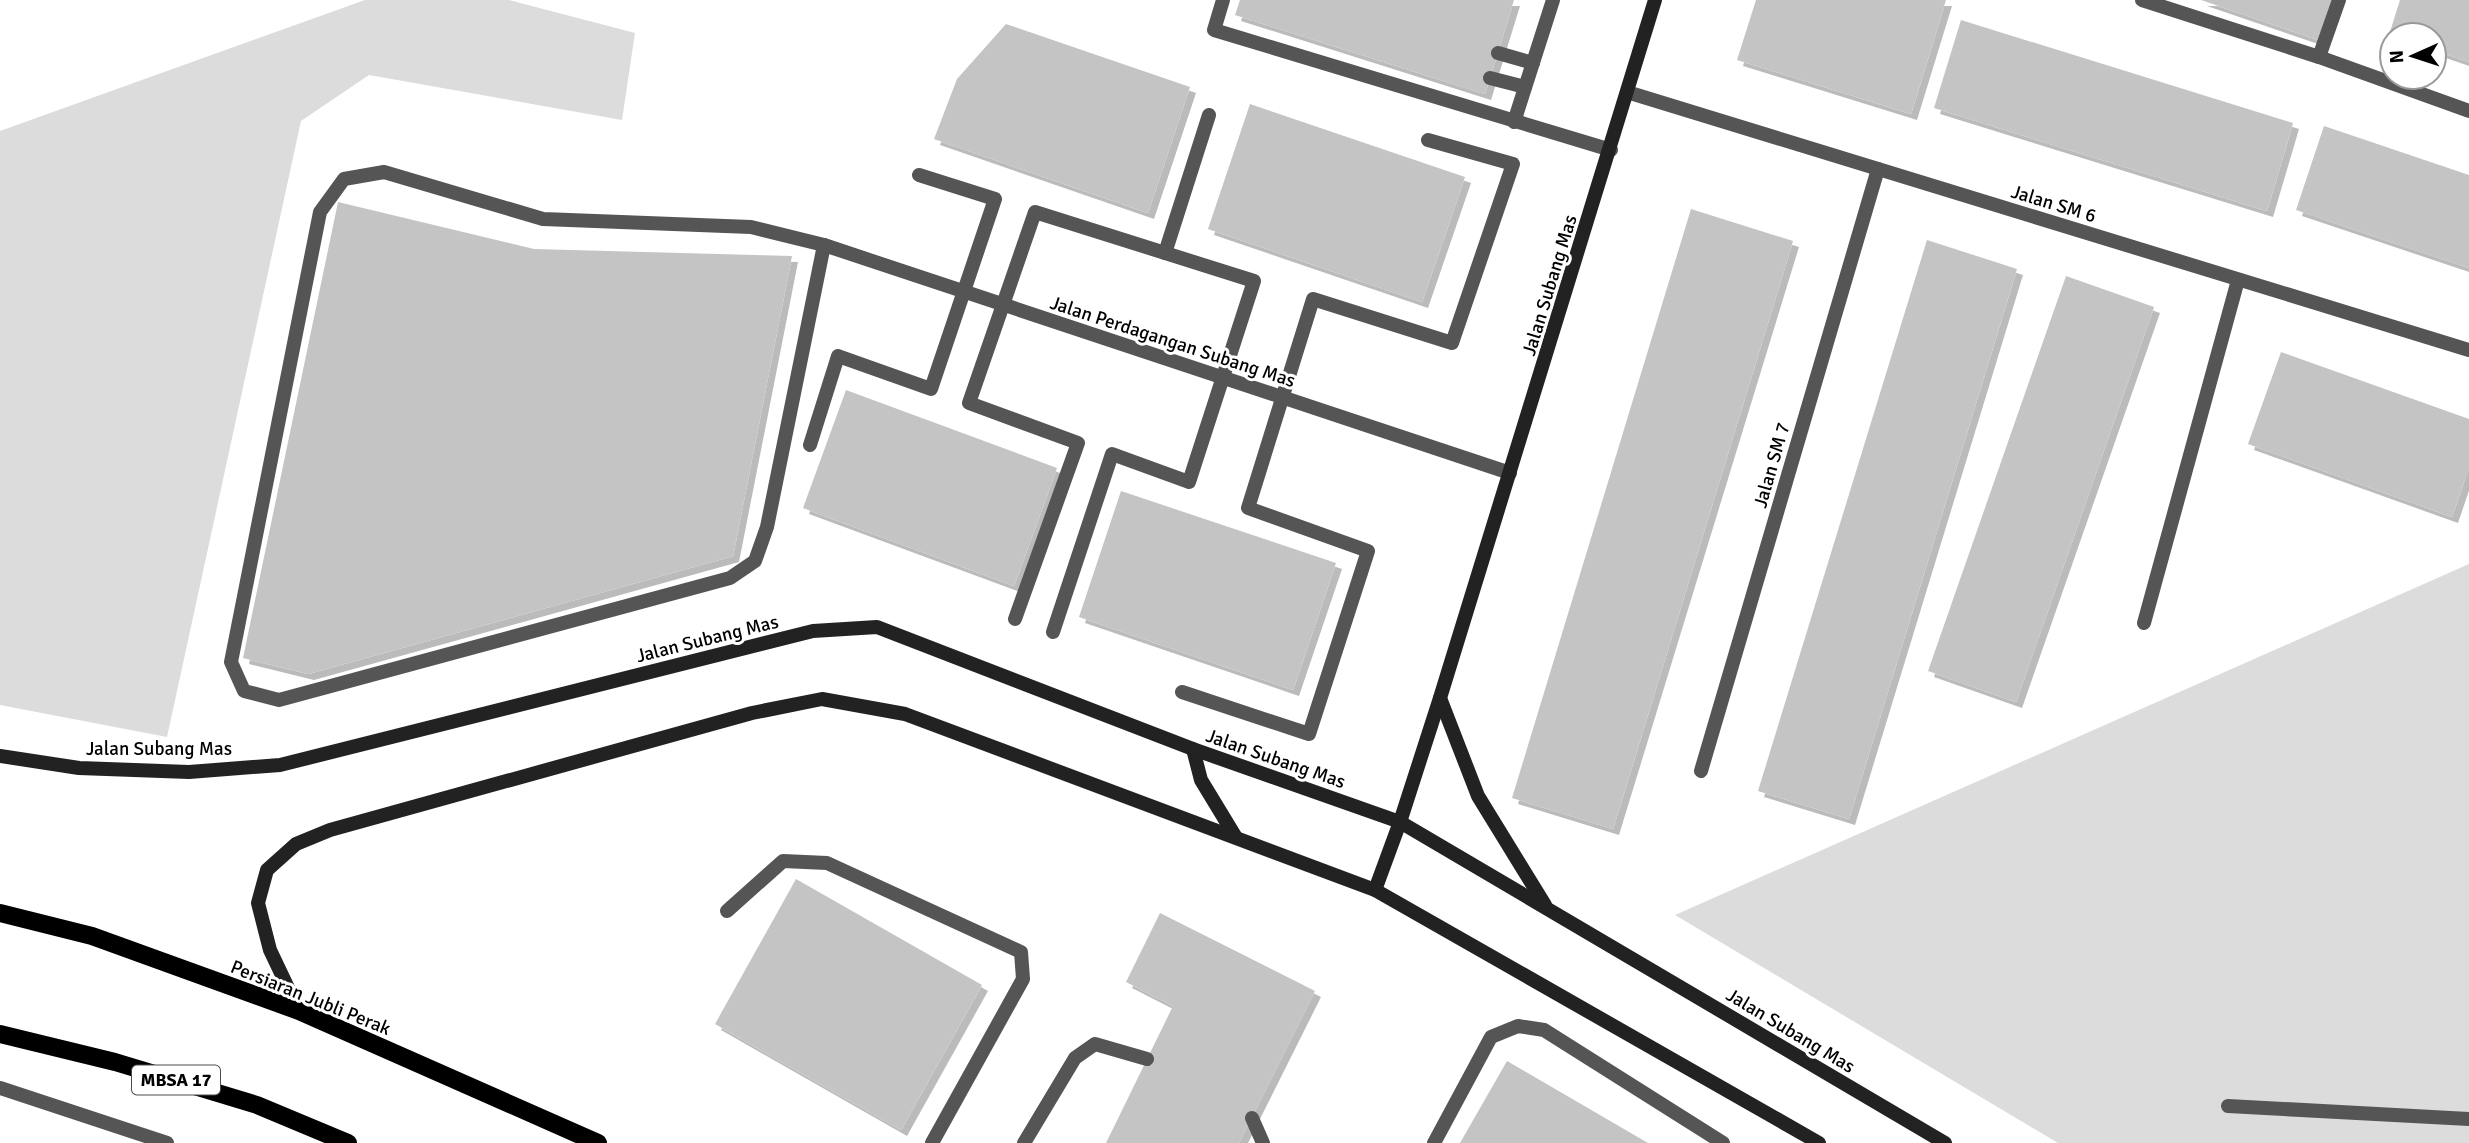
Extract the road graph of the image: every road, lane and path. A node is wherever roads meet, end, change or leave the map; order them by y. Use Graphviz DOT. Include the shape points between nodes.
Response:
graph roads {
  1 [pos="1223,0"];
  2 [pos="1553,0"];
  3 [pos="1656,0"];
  4 [pos="2142,0"];
  5 [pos="2339,0"];
  6 [pos="1498,53"];
  7 [pos="2319,57"];
  8 [pos="1533,63"];
  9 [pos="1490,78"];
  10 [pos="1525,87"];
  11 [pos="1627,92"];
  12 [pos="2469,111"];
  13 [pos="1209,115"];
  14 [pos="1514,122"];
  15 [pos="1428,140"];
  16 [pos="1611,150"];
  17 [pos="1878,169"];
  18 [pos="919,175"];
  19 [pos="824,245"];
  20 [pos="1165,253"];
  21 [pos="2238,279"];
  22 [pos="964,292"];
  23 [pos="1003,304"];
  24 [pos="2469,350"];
  25 [pos="1222,377"];
  26 [pos="1282,398"];
  27 [pos="810,445"];
  28 [pos="1510,473"];
  29 [pos="1015,619"];
  30 [pos="2144,622"];
  31 [pos="1053,632"];
  32 [pos="1182,692"];
  33 [pos="1440,698"];
  34 [pos="1193,749"];
  35 [pos="0,756"];
  36 [pos="1701,771"];
  37 [pos="1401,822"];
  38 [pos="1236,836"];
  39 [pos="1375,890"];
  40 [pos="1546,907"];
  41 [pos="727,911"];
  42 [pos="0,913"];
  43 [pos="299,1011"];
  44 [pos="0,1034"];
  45 [pos="1147,1059"];
  46 [pos="0,1088"];
  47 [pos="2228,1106"];
  48 [pos="1252,1118"];
  49 [pos="2469,1119"];
  50 [pos="146,1139"];
  51 [pos="167,1143"];
  52 [pos="348,1143"];
  53 [pos="598,1143"];
  54 [pos="932,1143"];
  55 [pos="1024,1143"];
  56 [pos="1263,1143"];
  57 [pos="1433,1143"];
  58 [pos="1723,1143"];
  59 [pos="1819,1143"];
  60 [pos="1945,1143"];
  1 -- 14 [label="street" via="1214,30"];
  2 -- 8 [label="street"];
  3 -- 11 [label="street, Jalan Subang Mas"];
  4 -- 7 [label="street"];
  5 -- 7 [label="street"];
  6 -- 8 [label="street"];
  7 -- 12 [label="street"];
  8 -- 10 [label="street"];
  9 -- 10 [label="street"];
  10 -- 14 [label="street"];
  11 -- 16 [label="street, Jalan Subang Mas"];
  11 -- 17 [label="street, Jalan SM 6"];
  13 -- 20 [label="street"];
  14 -- 16 [label="street"];
  15 -- 26 [label="street" via="1513,164 1452,343 1313,299"];
  16 -- 28 [label="street, Jalan Subang Mas"];
  17 -- 21 [label="street, Jalan SM 6"];
  17 -- 36 [label="street, Jalan SM 7"];
  18 -- 22 [label="street" via="995,199"];
  19 -- 19 [label="street, Jalan Perdagangan Subang Mas" via="751,226 543,219 384,172 344,179 320,212 236,635 231,663 244,691 279,700 730,578 755,561 767,527"];
  19 -- 22 [label="street, Jalan Perdagangan Subang Mas"];
  20 -- 23 [label="street" via="1035,212"];
  20 -- 25 [label="street" via="1254,281"];
  21 -- 24 [label="street, Jalan SM 6"];
  21 -- 30 [label="street"];
  22 -- 23 [label="street, Jalan Perdagangan Subang Mas"];
  22 -- 27 [label="street" via="931,389 838,356"];
  23 -- 25 [label="street, Jalan Perdagangan Subang Mas"];
  23 -- 29 [label="street" via="969,403 1079,443"];
  25 -- 26 [label="street, Jalan Perdagangan Subang Mas"];
  25 -- 31 [label="street" via="1189,482 1112,454"];
  26 -- 28 [label="street, Jalan Perdagangan Subang Mas"];
  26 -- 32 [label="street" via="1248,508 1368,551 1308,733"];
  28 -- 33 [label="street, Jalan Subang Mas"];
  33 -- 37 [label="street, Jalan Subang Mas"];
  33 -- 40 [label="street" via="1478,796"];
  34 -- 35 [label="street, Jalan Subang Mas" via="877,627 813,631 280,765 189,772 79,768"];
  34 -- 37 [label="street, Jalan Subang Mas"];
  34 -- 38 [label="street" via="1201,780"];
  37 -- 39 [label="street, Jalan Subang Mas"];
  37 -- 40 [label="street, Jalan Subang Mas"];
  38 -- 39 [label="street"];
  38 -- 43 [label="street" via="905,713 822,699 752,713 330,830 296,844 267,870 258,903 270,950"];
  39 -- 59 [label="street"];
  40 -- 60 [label="street, Jalan Subang Mas"];
  41 -- 54 [label="street" via="783,861 827,863 1021,951 1023,979"];
  42 -- 43 [label="main road, Persiaran Jubli Perak" via="92,936"];
  43 -- 53 [label="main road, Persiaran Jubli Perak"];
  44 -- 52 [label="main road, MBSA 17" via="115,1062 257,1105"];
  45 -- 55 [label="street" via="1095,1044 1074,1058"];
  46 -- 50 [label="street"];
  47 -- 49 [label="street"];
  48 -- 56 [label="street"];
  50 -- 51 [label="street"];
  57 -- 58 [label="street" via="1491,1037 1518,1026 1544,1030"];
}
